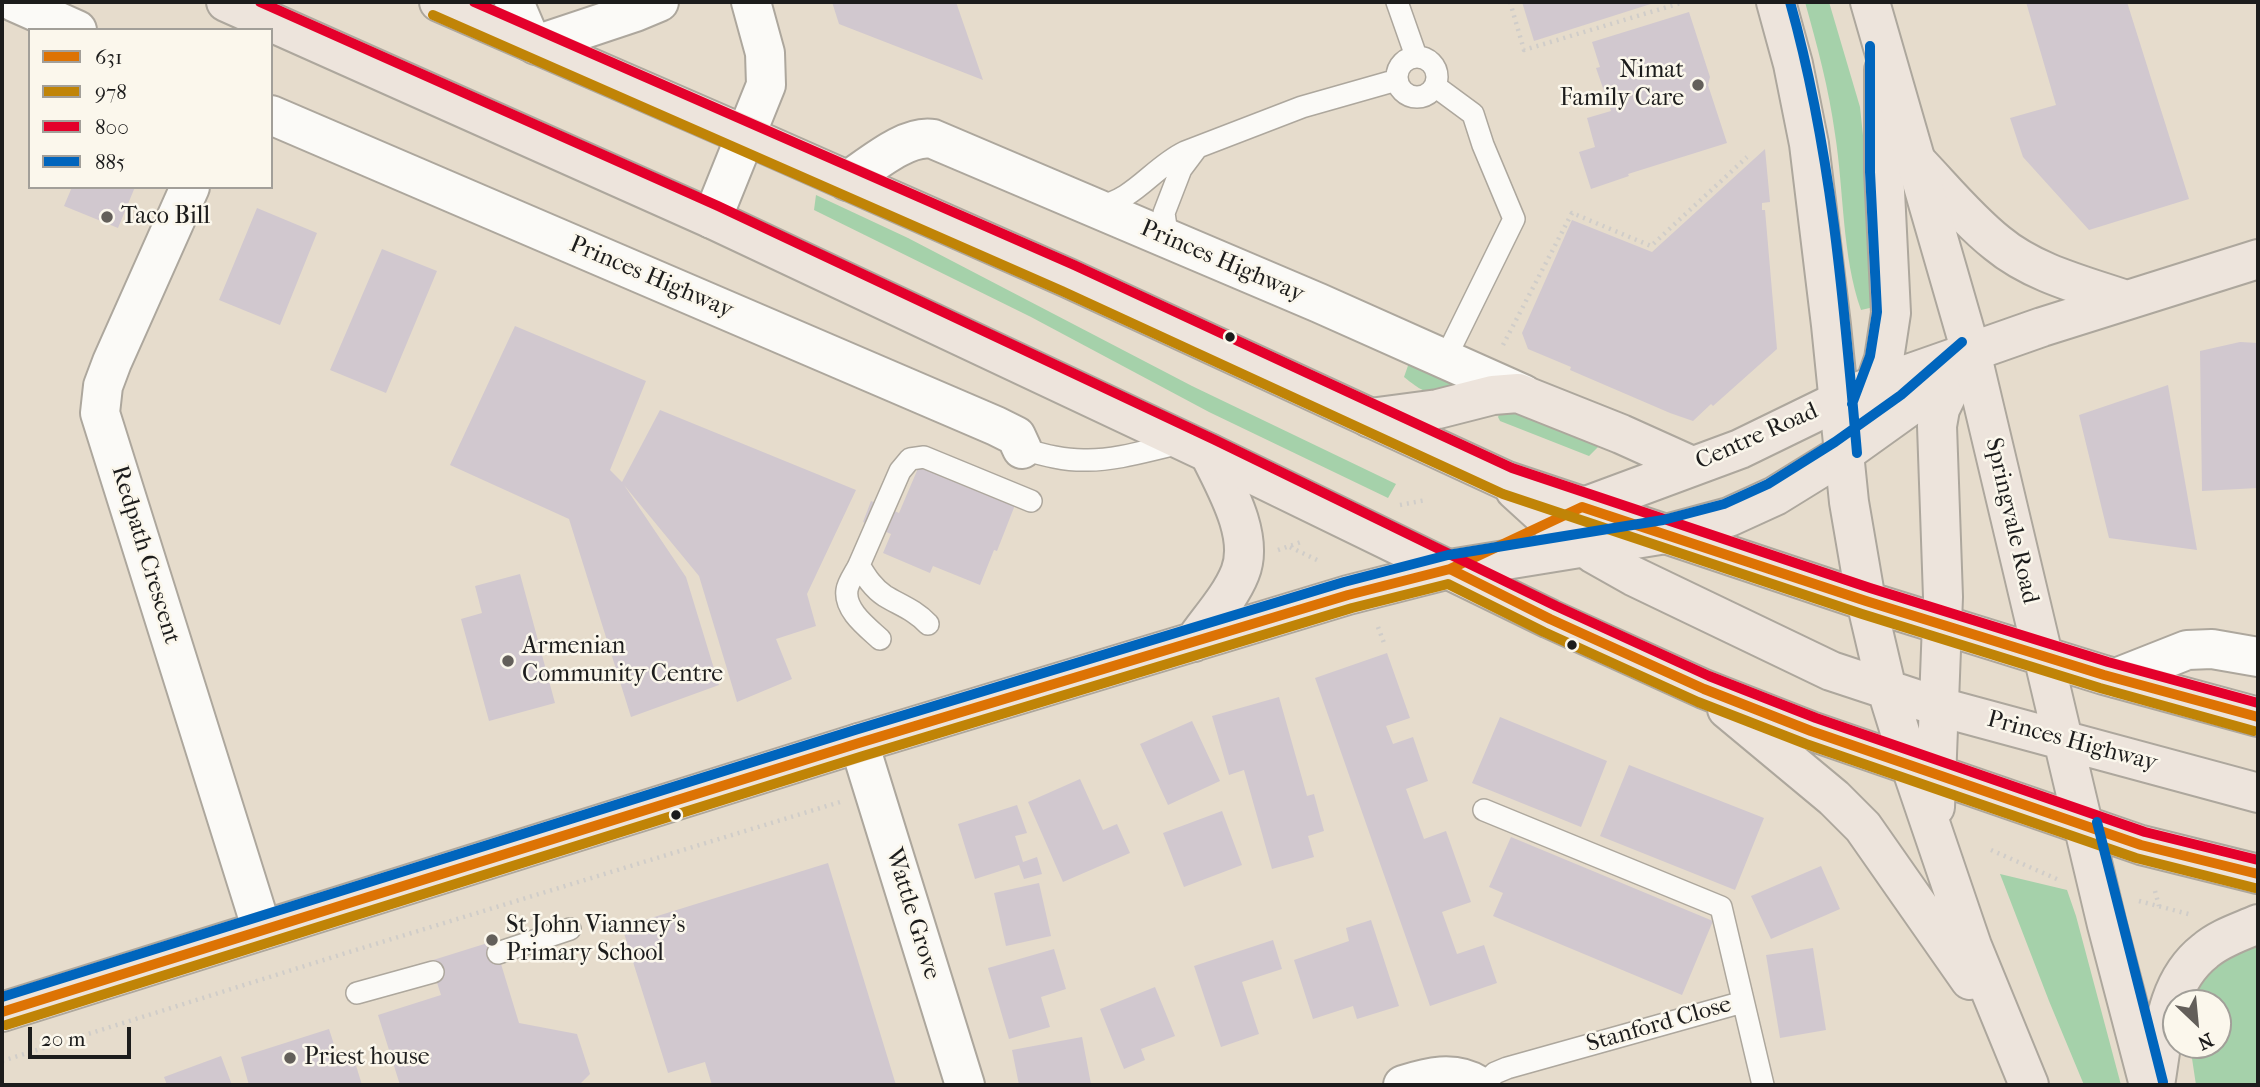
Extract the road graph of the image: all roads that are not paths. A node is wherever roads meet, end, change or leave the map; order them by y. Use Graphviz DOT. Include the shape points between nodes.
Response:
graph roads {
  1 [pos="14,2"];
  2 [pos="226,2"];
  3 [pos="439,2"];
  4 [pos="514,2"];
  5 [pos="659,2"];
  6 [pos="751,2"];
  7 [pos="1397,2"];
  8 [pos="1776,2"];
  9 [pos="1870,2"];
  10 [pos="259,24"];
  11 [pos="72,28"];
  12 [pos="273,30"];
  13 [pos="534,44"];
  14 [pos="1884,46"];
  15 [pos="1416,57"];
  16 [pos="1396,80"];
  17 [pos="1435,86"];
  18 [pos="273,116"];
  19 [pos="747,136"];
  20 [pos="1210,141"];
  21 [pos="1916,161"];
  22 [pos="847,181"];
  23 [pos="189,189"];
  24 [pos="1095,207"];
  25 [pos="712,219"];
  26 [pos="1168,240"];
  27 [pos="2258,259"];
  28 [pos="2126,300"];
  29 [pos="1971,352"];
  30 [pos="1445,359"];
  31 [pos="1876,385"];
  32 [pos="1523,394"];
  33 [pos="1839,400"];
  34 [pos="1370,418"];
  35 [pos="1197,448"];
  36 [pos="1022,449"];
  37 [pos="1843,454"];
  38 [pos="1692,466"];
  39 [pos="1031,501"];
  40 [pos="1566,514"];
  41 [pos="1666,534"];
  42 [pos="1585,547"];
  43 [pos="859,565"];
  44 [pos="1450,569"];
  45 [pos="1866,601"];
  46 [pos="928,624"];
  47 [pos="1943,625"];
  48 [pos="880,639"];
  49 [pos="1194,642"];
  50 [pos="2043,656"];
  51 [pos="2258,657"];
  52 [pos="2116,678"];
  53 [pos="1704,689"];
  54 [pos="1886,690"];
  55 [pos="1940,707"];
  56 [pos="2258,717"];
  57 [pos="2063,740"];
  58 [pos="859,743"];
  59 [pos="1923,769"];
  60 [pos="2258,793"];
  61 [pos="1484,810"];
  62 [pos="2083,825"];
  63 [pos="2258,874"];
  64 [pos="2258,924"];
  65 [pos="570,929"];
  66 [pos="262,930"];
  67 [pos="498,953"];
  68 [pos="433,972"];
  69 [pos="357,993"];
  70 [pos="1743,1002"];
  71 [pos="2,1012"];
  72 [pos="2007,1033"];
  73 [pos="965,1085"];
  74 [pos="1403,1085"];
  75 [pos="1480,1085"];
  76 [pos="1763,1085"];
  77 [pos="2029,1085"];
  78 [pos="2149,1085"];
  79 [pos="2155,1085"];
  1 -- 11 [label="street"];
  2 -- 10 [label="main road"];
  3 -- 13 [label="main road"];
  4 -- 13 [label="street"];
  5 -- 13 [label="street"];
  6 -- 19 [label="street" via="767,80"];
  7 -- 15 [label="lane"];
  8 -- 33 [label="main road" via="1807,131"];
  9 -- 14 [label="main road, Springvale Road"];
  12 -- 25 [label="main road"];
  13 -- 19 [label="main road"];
  14 -- 21 [label="main road, Springvale Road"];
  14 -- 31 [label="main road" via="1891,313"];
  15 -- 16 [label="lane" via="1399,66"];
  15 -- 17 [label="lane" via="1427,59 1436,69"];
  16 -- 17 [label="lane" via="1402,91 1413,96 1426,95"];
  16 -- 20 [label="lane"];
  17 -- 30 [label="lane" via="1473,114 1514,219"];
  18 -- 36 [label="street, Princes Highway" via="996,426 1016,436"];
  19 -- 22 [label="main road"];
  19 -- 25 [label="street"];
  20 -- 24 [label="lane" via="1175,157 1119,200"];
  20 -- 26 [label="lane" via="1192,153 1178,176 1164,213"];
  21 -- 28 [label="main road" via="2007,250 2051,274"];
  21 -- 29 [label="main road, Springvale Road"];
  22 -- 24 [label="street, Princes Highway" via="906,143 926,138"];
  22 -- 34 [label="main road"];
  23 -- 66 [label="street, Redpath Crescent" via="112,362 100,413"];
  24 -- 26 [label="street, Princes Highway"];
  25 -- 35 [label="main road"];
  26 -- 30 [label="street, Princes Highway"];
  27 -- 28 [label="main road, Centre Road"];
  28 -- 29 [label="main road, Centre Road"];
  29 -- 31 [label="main road, Centre Road"];
  29 -- 37 [label="main road, Centre Road" via="1910,406"];
  29 -- 47 [label="main road" via="1946,394 1937,426"];
  29 -- 50 [label="main road, Springvale Road"];
  30 -- 32 [label="street, Princes Highway"];
  31 -- 33 [label="main road, Centre Road"];
  31 -- 37 [label="main road"];
  32 -- 34 [label="main road"];
  32 -- 38 [label="main road"];
  33 -- 37 [label="main road"];
  33 -- 38 [label="main road, Centre Road" via="1754,443"];
  34 -- 40 [label="main road" via="1507,481"];
  35 -- 36 [label="lane" via="1089,460"];
  35 -- 44 [label="main road"];
  35 -- 49 [label="main road" via="1240,521 1243,561 1234,586"];
  37 -- 41 [label="main road, Centre Road" via="1751,508"];
  37 -- 45 [label="main road"];
  38 -- 40 [label="main road, Centre Road"];
  39 -- 43 [label="lane" via="925,457 909,459"];
  40 -- 41 [label="main road"];
  40 -- 42 [label="main road"];
  40 -- 44 [label="main road, Centre Road"];
  41 -- 42 [label="main road, Centre Road"];
  41 -- 45 [label="main road"];
  42 -- 44 [label="main road, Centre Road"];
  42 -- 54 [label="main road, Princes Highway" via="1633,576 1831,671"];
  43 -- 46 [label="lane" via="883,595"];
  43 -- 48 [label="lane" via="847,589 848,603"];
  44 -- 49 [label="main road"];
  44 -- 53 [label="main road"];
  45 -- 47 [label="main road"];
  45 -- 54 [label="main road"];
  47 -- 50 [label="main road"];
  47 -- 55 [label="main road"];
  49 -- 58 [label="main road"];
  50 -- 52 [label="main road"];
  50 -- 57 [label="main road, Springvale Road"];
  51 -- 52 [label="street" via="2194,649"];
  52 -- 56 [label="main road"];
  53 -- 59 [label="main road"];
  53 -- 72 [label="main road" via="1863,827"];
  54 -- 55 [label="main road, Princes Highway"];
  54 -- 59 [label="main road"];
  55 -- 57 [label="main road, Princes Highway"];
  55 -- 59 [label="main road"];
  57 -- 60 [label="main road, Princes Highway"];
  57 -- 62 [label="main road, Springvale Road"];
  58 -- 66 [label="main road"];
  58 -- 73 [label="street, Wattle Grove"];
  59 -- 62 [label="main road"];
  59 -- 72 [label="main road" via="1933,830"];
  61 -- 70 [label="lane, Stanford Close" via="1721,907"];
  62 -- 63 [label="main road" via="2141,845"];
  62 -- 78 [label="main road, Springvale Road"];
  64 -- 79 [label="main road" via="2206,950 2182,977 2168,1008"];
  65 -- 67 [label="lane"];
  66 -- 71 [label="main road"];
  68 -- 69 [label="lane"];
  70 -- 75 [label="lane, Stanford Close" via="1507,1068"];
  70 -- 76 [label="lane"];
  72 -- 77 [label="main road"];
  74 -- 75 [label="street" via="1448,1076"];
}
